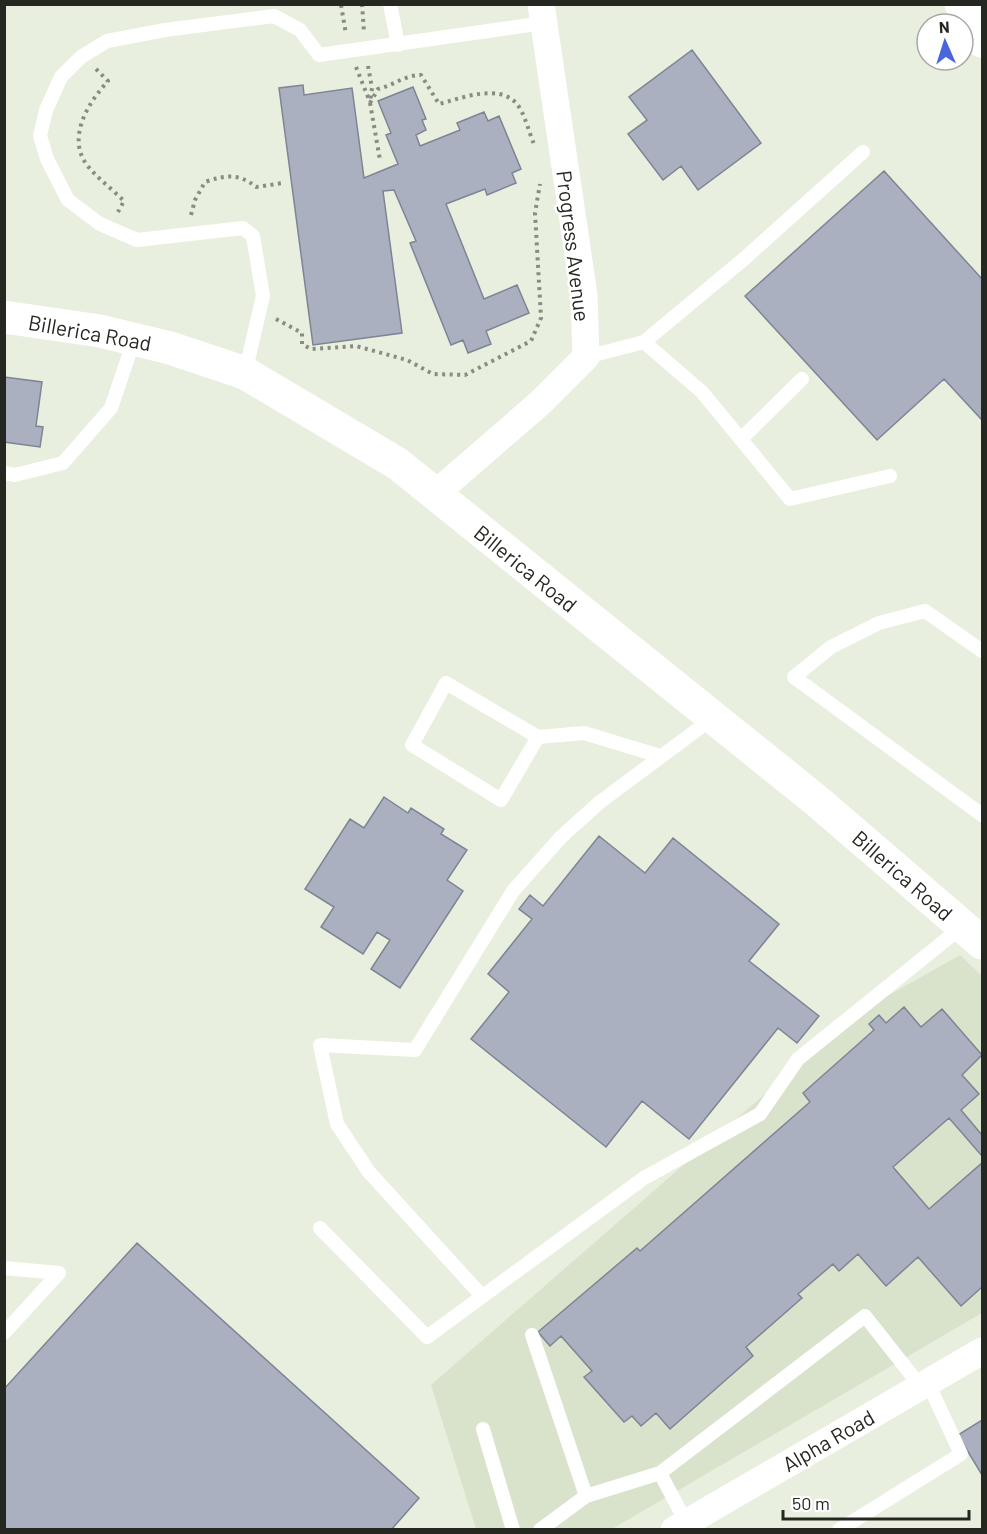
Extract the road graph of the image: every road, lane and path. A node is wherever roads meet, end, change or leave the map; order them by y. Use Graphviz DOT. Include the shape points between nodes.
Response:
graph roads {
  1 [pos="362,4"];
  2 [pos="390,4"];
  3 [pos="961,4"];
  4 [pos="542,14"];
  5 [pos="982,41"];
  6 [pos="398,45"];
  7 [pos="366,50"];
  8 [pos="101,63"];
  9 [pos="370,103"];
  10 [pos="863,152"];
  11 [pos="536,155"];
  12 [pos="380,160"];
  13 [pos="538,175"];
  14 [pos="283,183"];
  15 [pos="125,216"];
  16 [pos="180,216"];
  17 [pos="259,313"];
  18 [pos="4,317"];
  19 [pos="135,339"];
  20 [pos="644,342"];
  21 [pos="586,357"];
  22 [pos="245,374"];
  23 [pos="802,379"];
  24 [pos="742,438"];
  25 [pos="4,474"];
  26 [pos="890,476"];
  27 [pos="435,494"];
  28 [pos="982,651"];
  29 [pos="713,718"];
  30 [pos="538,737"];
  31 [pos="660,756"];
  32 [pos="982,815"];
  33 [pos="973,934"];
  34 [pos="320,1228"];
  35 [pos="4,1268"];
  36 [pos="482,1296"];
  37 [pos="4,1333"];
  38 [pos="532,1335"];
  39 [pos="982,1351"];
  40 [pos="925,1385"];
  41 [pos="483,1429"];
  42 [pos="660,1473"];
  43 [pos="586,1496"];
  44 [pos="680,1526"];
  45 [pos="513,1530"];
  46 [pos="540,1530"];
  47 [pos="839,1530"];
  1 -- 7 [label="path"];
  2 -- 6 [label="lane"];
  3 -- 5 [label="main road"];
  4 -- 6 [label="lane"];
  4 -- 21 [label="street, Progress Avenue" via="584,295"];
  6 -- 7 [label="lane"];
  7 -- 9 [label="path" via="372,88"];
  7 -- 17 [label="lane" via="319,55 300,30 274,16 107,41 81,57 62,77 46,110 40,136 47,159 68,200 100,224 137,240 243,228 253,236 263,296"];
  8 -- 15 [label="path" via="93,67 108,81 84,113 79,143 86,164 124,201 117,212"];
  9 -- 11 [label="path" via="378,89 408,75 421,75 439,104 483,93 501,94 517,105"];
  9 -- 12 [label="path"];
  10 -- 20 [label="lane"];
  13 -- 17 [label="path" via="535,213 541,318 531,341 465,375 433,374 407,360 356,346 311,349 302,344 302,333 290,324"];
  14 -- 16 [label="path" via="256,187 244,178 225,175 205,182 191,215"];
  17 -- 22 [label="lane"];
  18 -- 19 [label="main road, Billerica Road"];
  19 -- 22 [label="main road, Billerica Road"];
  19 -- 25 [label="lane" via="111,408 63,463"];
  20 -- 21 [label="lane"];
  20 -- 24 [label="lane" via="702,392"];
  21 -- 27 [label="street" via="540,403"];
  22 -- 27 [label="main road, Billerica Road" via="398,464"];
  23 -- 24 [label="lane"];
  24 -- 26 [label="lane" via="790,499"];
  27 -- 29 [label="main road, Billerica Road"];
  28 -- 32 [label="lane" via="925,611 879,623 831,647 794,677"];
  29 -- 31 [label="lane"];
  29 -- 33 [label="main road, Billerica Road"];
  30 -- 30 [label="lane" via="446,683 412,745 501,800"];
  30 -- 31 [label="lane" via="584,732"];
  31 -- 36 [label="lane" via="561,837 513,891 415,1050 320,1045 337,1124 369,1172"];
  33 -- 36 [label="lane" via="798,1059 760,1114 644,1178"];
  34 -- 36 [label="lane" via="427,1337"];
  35 -- 37 [label="lane" via="59,1274"];
  38 -- 43 [label="lane"];
  39 -- 40 [label="street, Alpha Road"];
  40 -- 42 [label="lane" via="865,1316"];
  40 -- 44 [label="street, Alpha Road"];
  40 -- 47 [label="lane" via="961,1454"];
  41 -- 45 [label="lane"];
  42 -- 43 [label="lane"];
  42 -- 44 [label="lane"];
  43 -- 46 [label="lane"];
}
